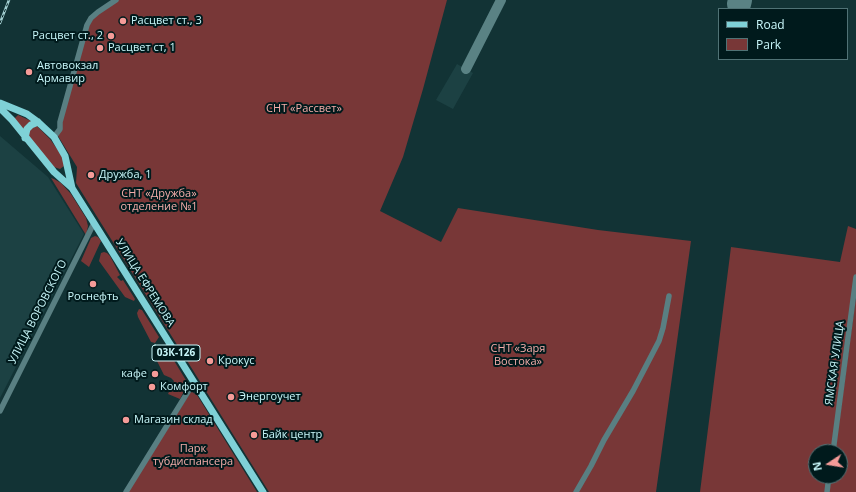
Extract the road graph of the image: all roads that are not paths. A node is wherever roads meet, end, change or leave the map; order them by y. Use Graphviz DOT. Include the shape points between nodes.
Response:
graph roads {
  1 [pos="116,0"];
  2 [pos="0,103"];
  3 [pos="0,108"];
  4 [pos="38,122"];
  5 [pos="54,137"];
  6 [pos="26,138"];
  7 [pos="67,163"];
  8 [pos="54,172"];
  9 [pos="72,188"];
  10 [pos="94,223"];
  11 [pos="856,278"];
  12 [pos="669,296"];
  13 [pos="194,382"];
  14 [pos="0,411"];
  15 [pos="834,444"];
  16 [pos="126,492"];
  17 [pos="263,492"];
  18 [pos="576,492"];
  1 -- 5 [label="street" via="91,18 60,129"];
  2 -- 4 [label="main road, УЛИЦА ЕФРЕМОВА / 03К-126" via="27,114"];
  3 -- 6 [label="main road, УЛИЦА ЕФРЕМОВА / 03К-126"];
  4 -- 5 [label="main road, УЛИЦА ЕФРЕМОВА / 03К-126"];
  4 -- 6 [label="main road" via="27,129"];
  5 -- 7 [label="main road, УЛИЦА ЕФРЕМОВА / 03К-126"];
  6 -- 8 [label="main road, УЛИЦА ЕФРЕМОВА / 03К-126"];
  7 -- 8 [label="main road" via="60,171"];
  7 -- 9 [label="main road, УЛИЦА ЕФРЕМОВА / 03К-126"];
  8 -- 9 [label="main road, УЛИЦА ЕФРЕМОВА / 03К-126"];
  9 -- 10 [label="main road, УЛИЦА ЕФРЕМОВА / 03К-126"];
  10 -- 13 [label="main road, УЛИЦА ЕФРЕМОВА / 03К-126"];
  10 -- 14 [label="street, УЛИЦА ВОРОВСКОГО"];
  11 -- 15 [label="street, ЯМСКАЯ УЛИЦА"];
  12 -- 18 [label="street" via="659,341"];
  13 -- 16 [label="street"];
  13 -- 17 [label="main road, УЛИЦА ЕФРЕМОВА / 03К-126"];
}
